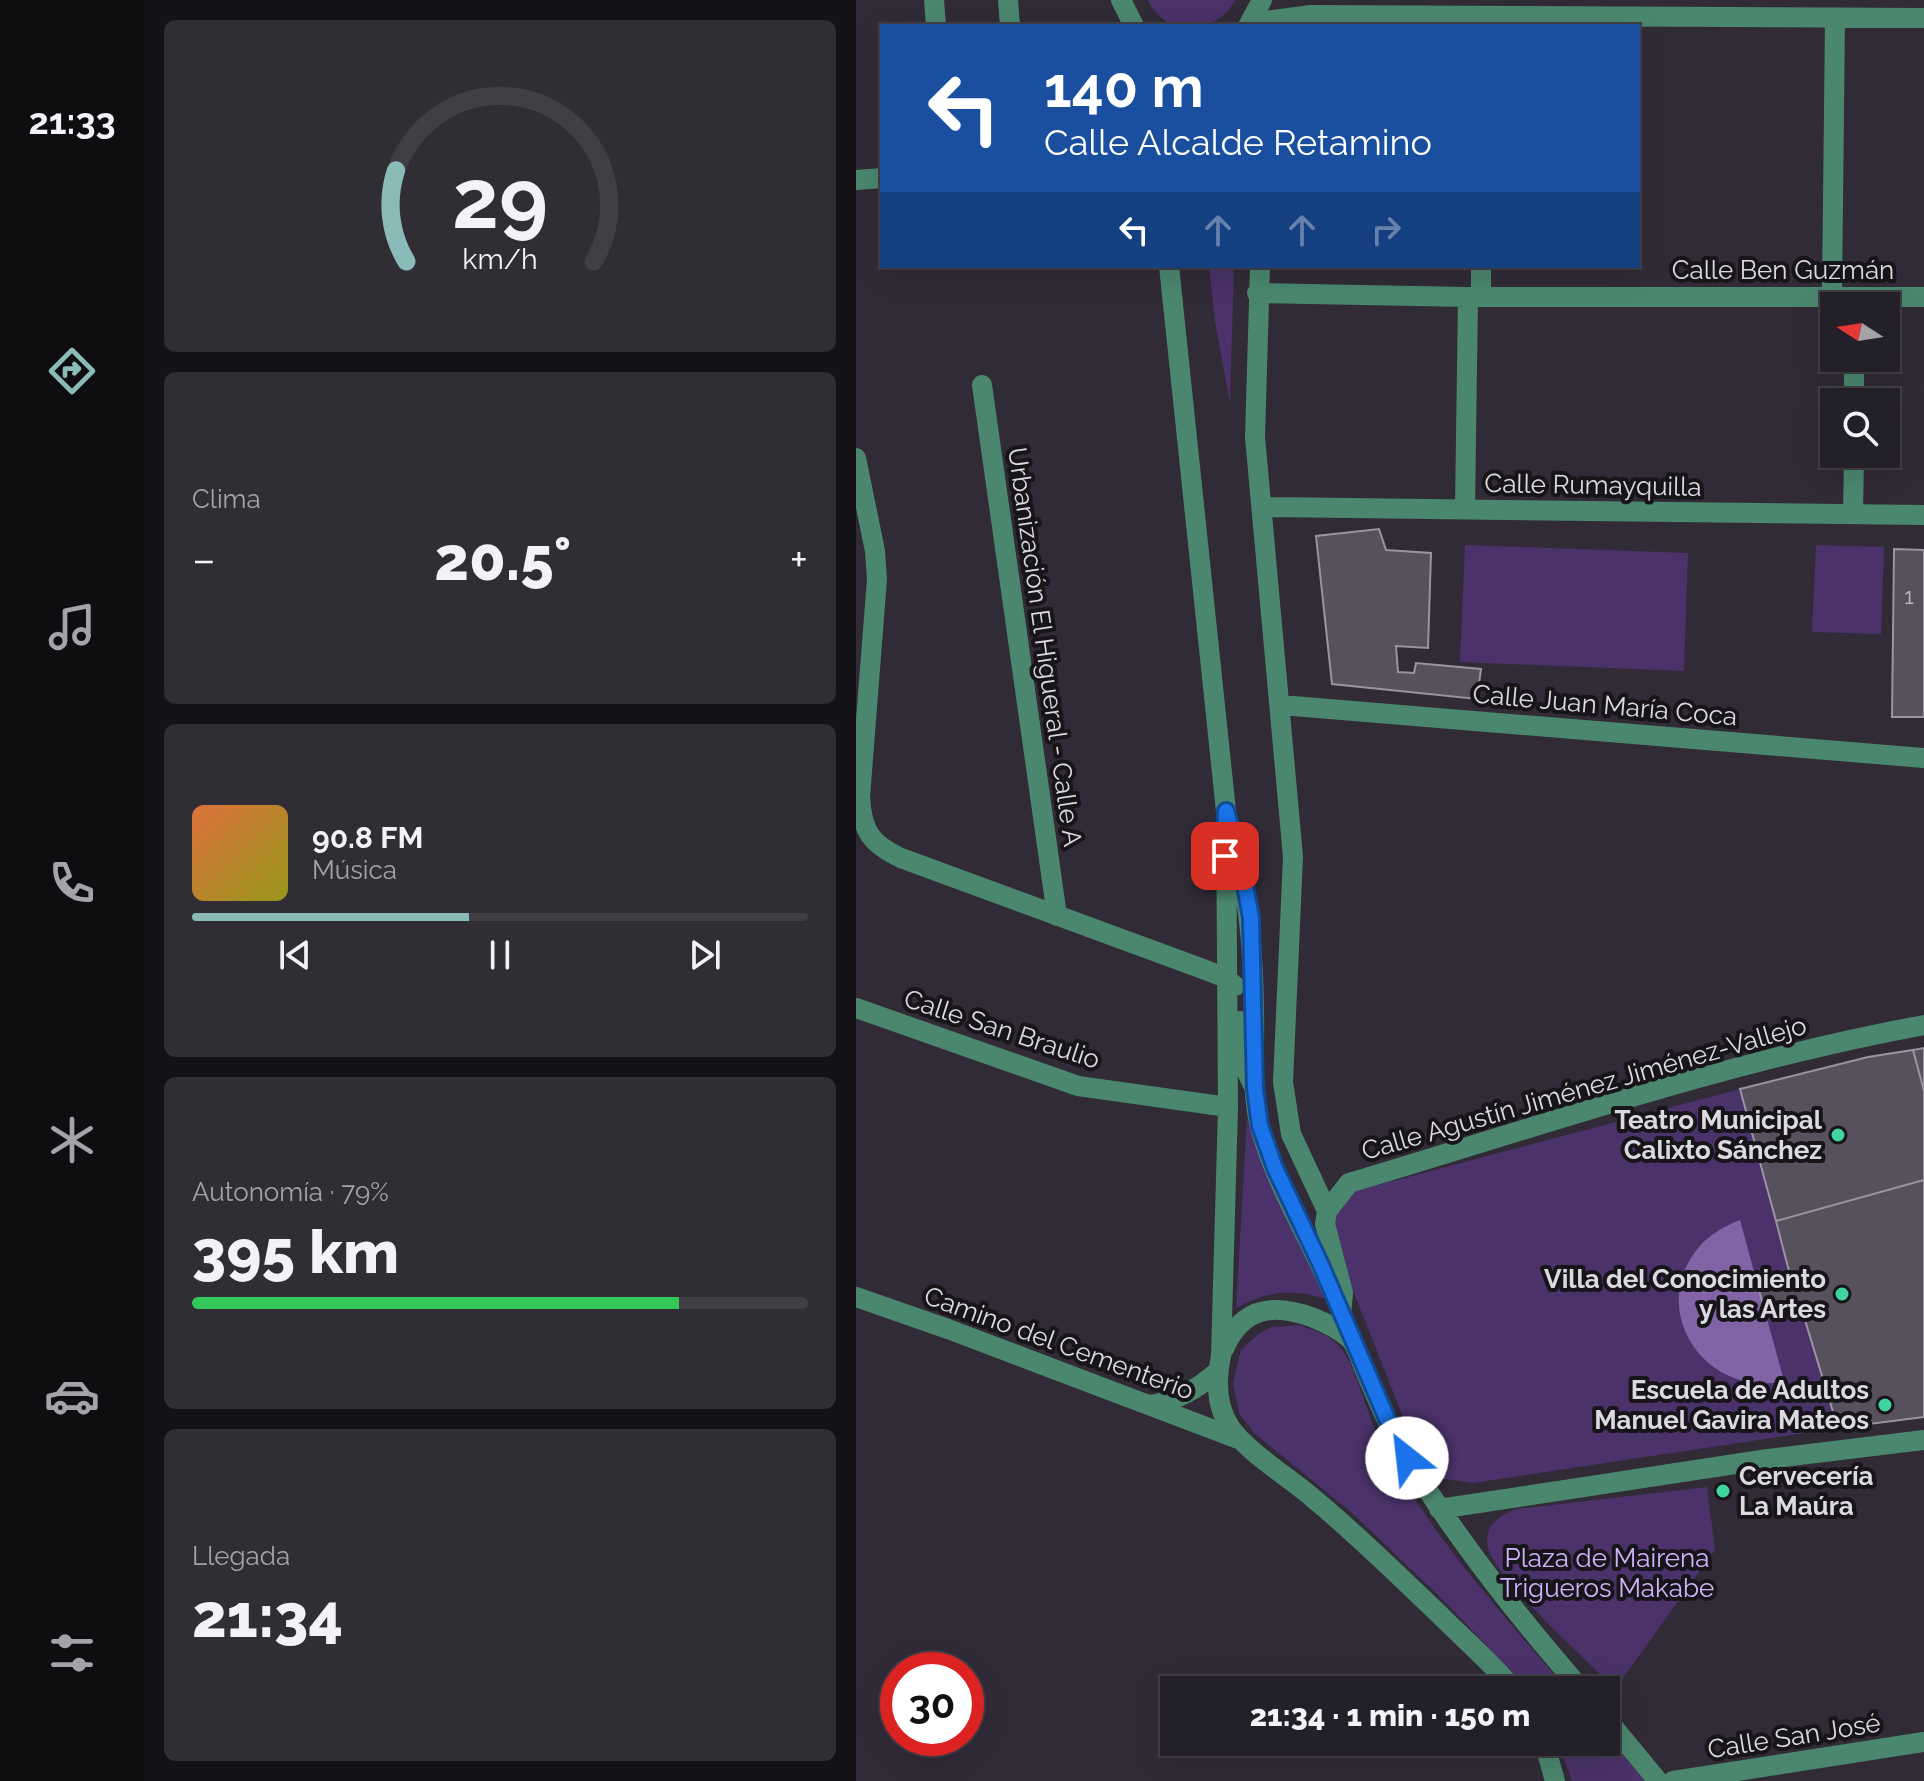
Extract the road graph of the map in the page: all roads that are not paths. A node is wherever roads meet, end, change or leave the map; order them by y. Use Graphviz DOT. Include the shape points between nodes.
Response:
graph roads {
  1 [pos="934,0"];
  2 [pos="1008,0"];
  3 [pos="1121,0"];
  4 [pos="1262,0"];
  5 [pos="1685,8"];
  6 [pos="1874,9"];
  7 [pos="1285,11"];
  8 [pos="1486,13"];
  9 [pos="1835,18"];
  10 [pos="1924,18"];
  11 [pos="1308,20"];
  12 [pos="936,24"];
  13 [pos="1010,24"];
  14 [pos="1132,24"];
  15 [pos="1249,24"];
  16 [pos="880,178"];
  17 [pos="856,180"];
  18 [pos="1169,268"];
  19 [pos="1260,268"];
  20 [pos="1481,268"];
  21 [pos="1832,292"];
  22 [pos="1257,293"];
  23 [pos="1820,295"];
  24 [pos="1474,297"];
  25 [pos="1924,297"];
  26 [pos="1900,298"];
  27 [pos="982,385"];
  28 [pos="856,458"];
  29 [pos="1854,468"];
  30 [pos="1262,507"];
  31 [pos="1465,509"];
  32 [pos="1853,515"];
  33 [pos="1924,515"];
  34 [pos="1281,705"];
  35 [pos="1924,758"];
  36 [pos="1226,811"];
  37 [pos="1057,916"];
  38 [pos="1226,978"];
  39 [pos="856,1008"];
  40 [pos="1924,1025"];
  41 [pos="1255,1089"];
  42 [pos="1228,1107"];
  43 [pos="1327,1211"];
  44 [pos="856,1297"];
  45 [pos="1341,1314"];
  46 [pos="1352,1341"];
  47 [pos="1220,1363"];
  48 [pos="1149,1405"];
  49 [pos="1924,1440"];
  50 [pos="1242,1441"];
  51 [pos="1439,1509"];
  52 [pos="1500,1676"];
  53 [pos="1570,1676"];
  54 [pos="1620,1735"];
  55 [pos="1924,1742"];
  56 [pos="1548,1756"];
  57 [pos="1555,1781"];
  58 [pos="1658,1781"];
  59 [pos="1673,1781"];
  1 -- 12 [label="street"];
  2 -- 13 [label="street"];
  3 -- 14 [label="street"];
  4 -- 15 [label="street"];
  5 -- 8 [label="street"];
  5 -- 9 [label="street"];
  6 -- 9 [label="street"];
  6 -- 10 [label="street"];
  7 -- 11 [label="street"];
  7 -- 15 [label="street"];
  8 -- 11 [label="street"];
  9 -- 21 [label="street"];
  16 -- 17 [label="street"];
  18 -- 36 [label="street"];
  19 -- 22 [label="street"];
  20 -- 24 [label="street"];
  22 -- 24 [label="street, Calle Ben Guzmán"];
  22 -- 30 [label="street" via="1255,437"];
  23 -- 24 [label="street, Calle Ben Guzmán"];
  24 -- 31 [label="street"];
  25 -- 26 [label="street, Calle Ben Guzmán"];
  27 -- 37 [label="street, Urbanización El Higueral - Calle A"];
  28 -- 37 [label="street" via="877,579 860,797 865,829 884,850 901,858"];
  29 -- 32 [label="street"];
  30 -- 31 [label="street, Calle Rumayquilla"];
  30 -- 34 [label="street"];
  31 -- 32 [label="street, Calle Rumayquilla"];
  32 -- 33 [label="street, Calle Rumayquilla"];
  34 -- 35 [label="street, Calle Juan María Coca"];
  34 -- 43 [label="street" via="1293,857 1285,1106 1291,1134"];
  36 -- 38 [label="street"];
  36 -- 41 [label="street" via="1251,918"];
  37 -- 38 [label="street"];
  38 -- 41 [label="street" via="1237,990 1242,1062"];
  38 -- 42 [label="street"];
  39 -- 42 [label="street, Calle San Braulio" via="1078,1086"];
  40 -- 43 [label="street, Calle Agustín Jiménez Jiménez-Vallejo" via="1712,1073 1349,1183"];
  41 -- 45 [label="street" via="1260,1126 1275,1168"];
  42 -- 47 [label="street"];
  43 -- 45 [label="street" via="1327,1238 1343,1293"];
  44 -- 48 [label="street, Camino del Cementerio"];
  45 -- 46 [label="street"];
  46 -- 47 [label="street" via="1325,1322 1275,1309 1242,1320 1231,1332"];
  46 -- 51 [label="street" via="1394,1435"];
  47 -- 48 [label="street" via="1199,1387"];
  47 -- 50 [label="street" via="1221,1408"];
  48 -- 50 [label="street, Camino del Cementerio"];
  49 -- 51 [label="street"];
  50 -- 52 [label="street" via="1356,1536"];
  51 -- 53 [label="street" via="1505,1600"];
  54 -- 58 [label="street"];
  55 -- 59 [label="street, Calle San José"];
  56 -- 57 [label="street"];
}
